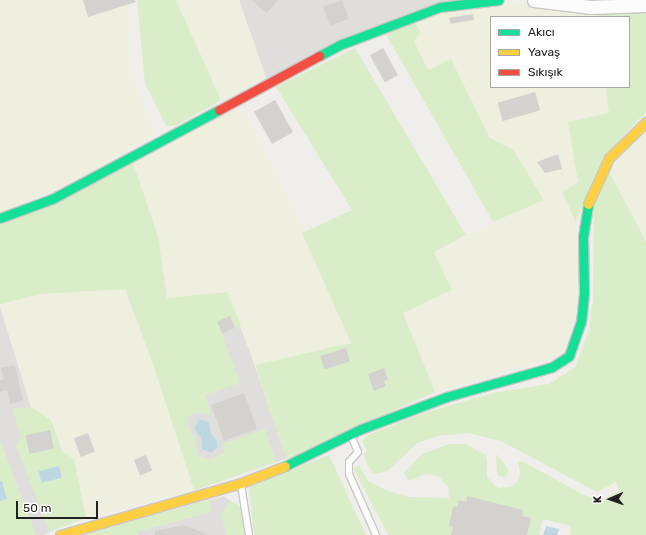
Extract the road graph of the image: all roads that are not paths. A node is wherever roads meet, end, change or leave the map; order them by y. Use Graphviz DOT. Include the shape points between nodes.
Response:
graph roads {
  1 [pos="499,0"];
  2 [pos="534,0"];
  3 [pos="646,5"];
  4 [pos="646,122"];
  5 [pos="0,218"];
  6 [pos="351,434"];
  7 [pos="240,483"];
  8 [pos="60,535"];
  9 [pos="249,535"];
  10 [pos="376,535"];
  1 -- 5 [label="street" via="440,7 342,44 52,199"];
  2 -- 3 [label="street" via="590,7"];
  4 -- 6 [label="street" via="610,158 588,202 583,237 584,293 581,322 569,356 552,367 446,397"];
  6 -- 7 [label="street" via="289,464"];
  6 -- 10 [label="lane" via="358,452 349,462 348,474"];
  7 -- 8 [label="street"];
  7 -- 9 [label="lane"];
}
